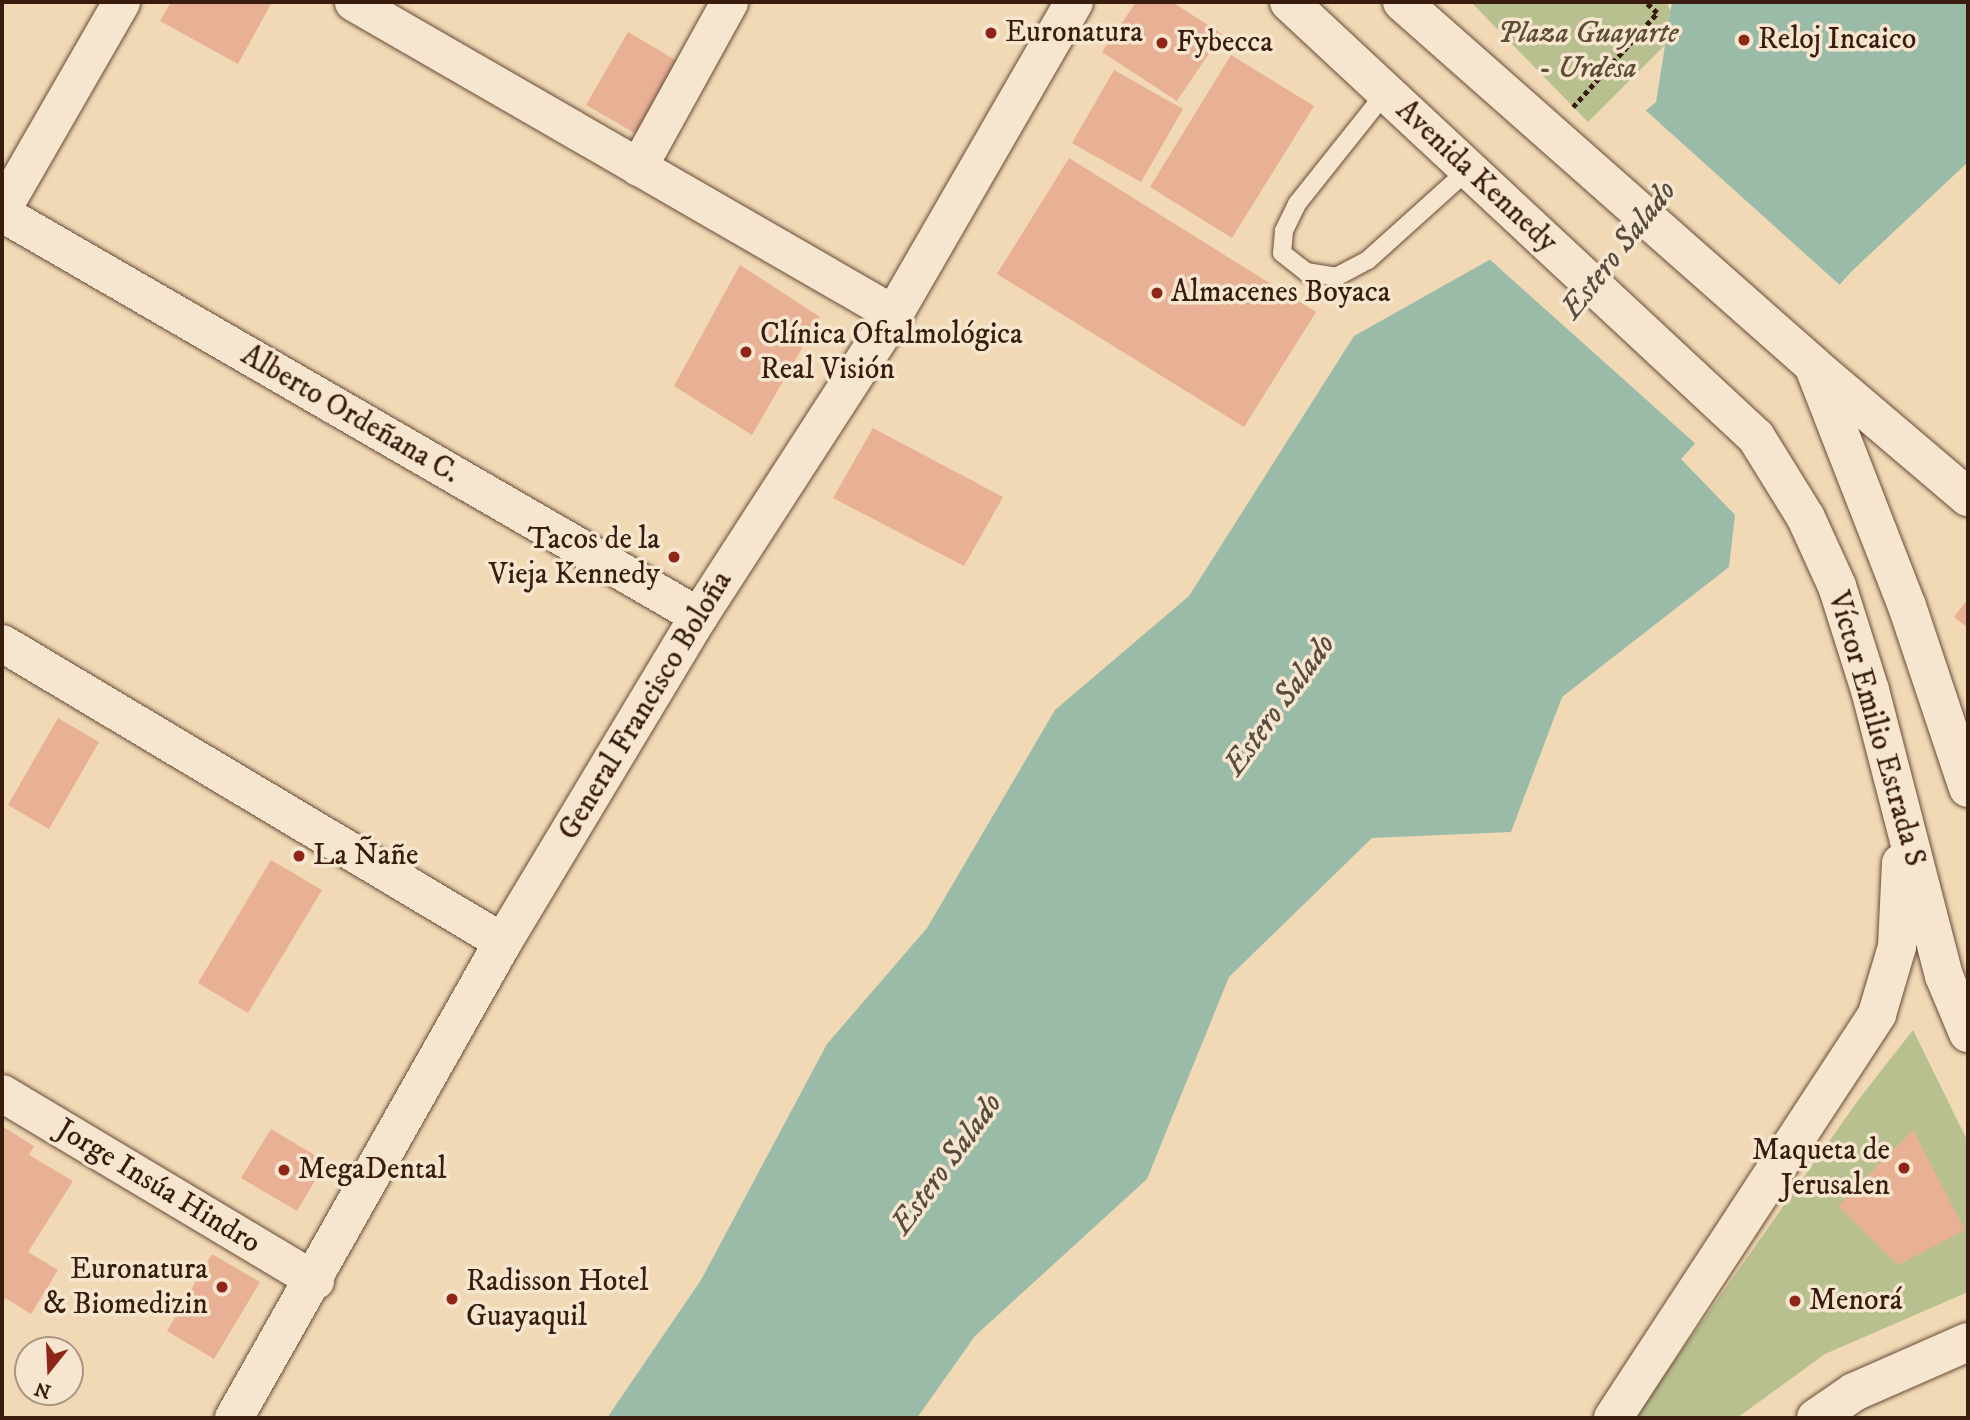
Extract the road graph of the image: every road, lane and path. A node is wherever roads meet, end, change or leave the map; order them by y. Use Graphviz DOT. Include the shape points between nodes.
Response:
graph roads {
  1 [pos="121,2"];
  2 [pos="729,2"];
  3 [pos="1074,2"];
  4 [pos="1289,2"];
  5 [pos="1402,2"];
  6 [pos="1645,2"];
  7 [pos="368,5"];
  8 [pos="1386,92"];
  9 [pos="1560,145"];
  10 [pos="638,167"];
  11 [pos="1468,170"];
  12 [pos="2,211"];
  13 [pos="894,314"];
  14 [pos="1807,360"];
  15 [pos="1756,437"];
  16 [pos="1968,497"];
  17 [pos="699,616"];
  18 [pos="2,643"];
  19 [pos="1960,730"];
  20 [pos="1968,788"];
  21 [pos="1895,794"];
  22 [pos="503,942"];
  23 [pos="1968,1033"];
  24 [pos="2,1093"];
  25 [pos="315,1280"];
  26 [pos="1968,1342"];
  27 [pos="234,1418"];
  28 [pos="1613,1418"];
  29 [pos="1816,1418"];
  1 -- 12 [label="street"];
  2 -- 10 [label="street"];
  3 -- 13 [label="street, General Francisco Boloña"];
  4 -- 8 [label="street, Avenida Kennedy"];
  5 -- 9 [label="street"];
  6 -- 9 [label="path" via="1657,13"];
  7 -- 10 [label="street"];
  8 -- 11 [label="street, Avenida Kennedy"];
  8 -- 11 [label="lane" via="1297,204 1284,231 1282,253 1306,272 1336,277 1368,260"];
  9 -- 14 [label="street"];
  10 -- 13 [label="street"];
  11 -- 15 [label="street, Avenida Kennedy"];
  12 -- 17 [label="street, Alberto Ordeñana C."];
  13 -- 17 [label="street, General Francisco Boloña"];
  14 -- 16 [label="street"];
  14 -- 19 [label="street, Víctor Emilio Estrada S"];
  15 -- 21 [label="street, Víctor Emilio Estrada S" via="1806,518 1837,586 1870,690"];
  17 -- 22 [label="street, General Francisco Boloña"];
  18 -- 22 [label="street"];
  19 -- 20 [label="street, Víctor Emilio Estrada S"];
  21 -- 23 [label="street, Víctor Emilio Estrada S" via="1944,976"];
  21 -- 28 [label="street" via="1902,877 1897,947 1877,1014"];
  22 -- 25 [label="street, General Francisco Boloña"];
  24 -- 25 [label="street, Jorge Insúa Hindro"];
  25 -- 27 [label="street, General Francisco Boloña"];
  26 -- 29 [label="street" via="1854,1392"];
}
